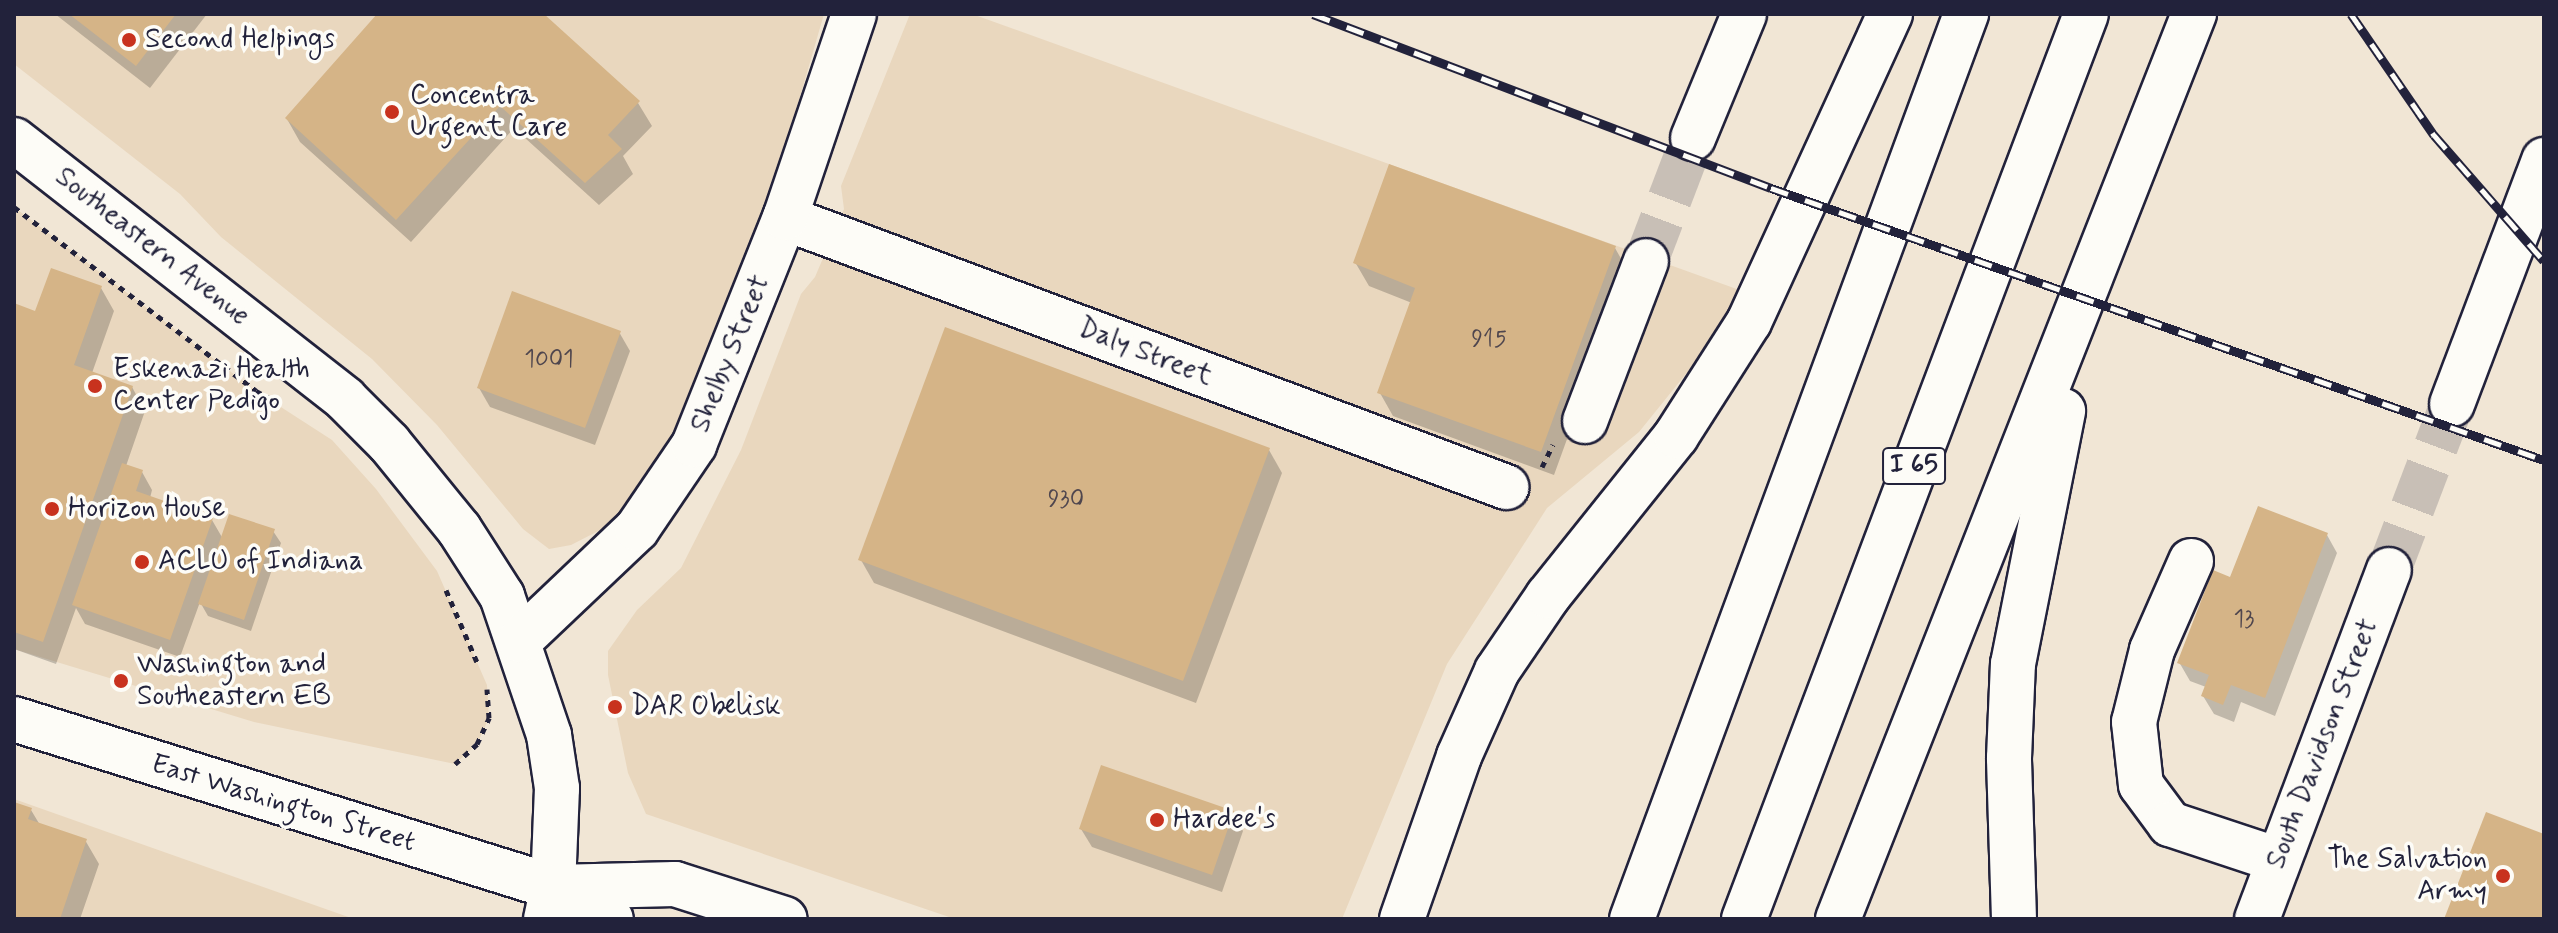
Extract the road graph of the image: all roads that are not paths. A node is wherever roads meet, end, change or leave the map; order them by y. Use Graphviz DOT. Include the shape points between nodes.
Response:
graph roads {
  1 [pos="854,14"];
  2 [pos="1744,14"];
  3 [pos="1890,14"];
  4 [pos="1966,14"];
  5 [pos="2086,14"];
  6 [pos="2194,14"];
  7 [pos="2159,108"];
  8 [pos="1693,138"];
  9 [pos="14,140"];
  10 [pos="2542,170"];
  11 [pos="785,218"];
  12 [pos="1646,261"];
  13 [pos="2452,404"];
  14 [pos="1585,421"];
  15 [pos="1506,487"];
  16 [pos="2191,561"];
  17 [pos="2389,570"];
  18 [pos="520,640"];
  19 [pos="14,719"];
  20 [pos="2278,860"];
  21 [pos="550,903"];
  22 [pos="611,919"];
  23 [pos="785,919"];
  24 [pos="1402,919"];
  25 [pos="1632,919"];
  26 [pos="1744,919"];
  27 [pos="1838,919"];
  28 [pos="2014,919"];
  29 [pos="2257,919"];
  1 -- 11 [label="main road, Shelby Street"];
  2 -- 8 [label="main road"];
  3 -- 24 [label="main road" via="1749,322 1676,436 1548,596 1497,671 1459,756"];
  4 -- 25 [label="main road"];
  5 -- 26 [label="main road, I 65"];
  6 -- 7 [label="main road"];
  7 -- 27 [label="main road"];
  7 -- 28 [label="main road" via="2068,394 2024,588 2009,728"];
  9 -- 18 [label="main road, Southeastern Avenue" via="366,418 459,529 502,596"];
  10 -- 13 [label="main road"];
  11 -- 15 [label="main road, Daly Street"];
  11 -- 18 [label="main road, Shelby Street" via="715,399 676,477 612,557"];
  12 -- 14 [label="main road"];
  16 -- 20 [label="main road" via="2152,650 2134,722 2141,785 2170,824"];
  17 -- 20 [label="main road, South Davidson Street"];
  18 -- 21 [label="main road, Southeastern Avenue" via="549,735 557,785"];
  19 -- 21 [label="main road, East Washington Street"];
  20 -- 29 [label="main road, South Davidson Street"];
  21 -- 22 [label="main road, East Washington Street"];
  21 -- 23 [label="main road, East Washington Street" via="675,884"];
}
